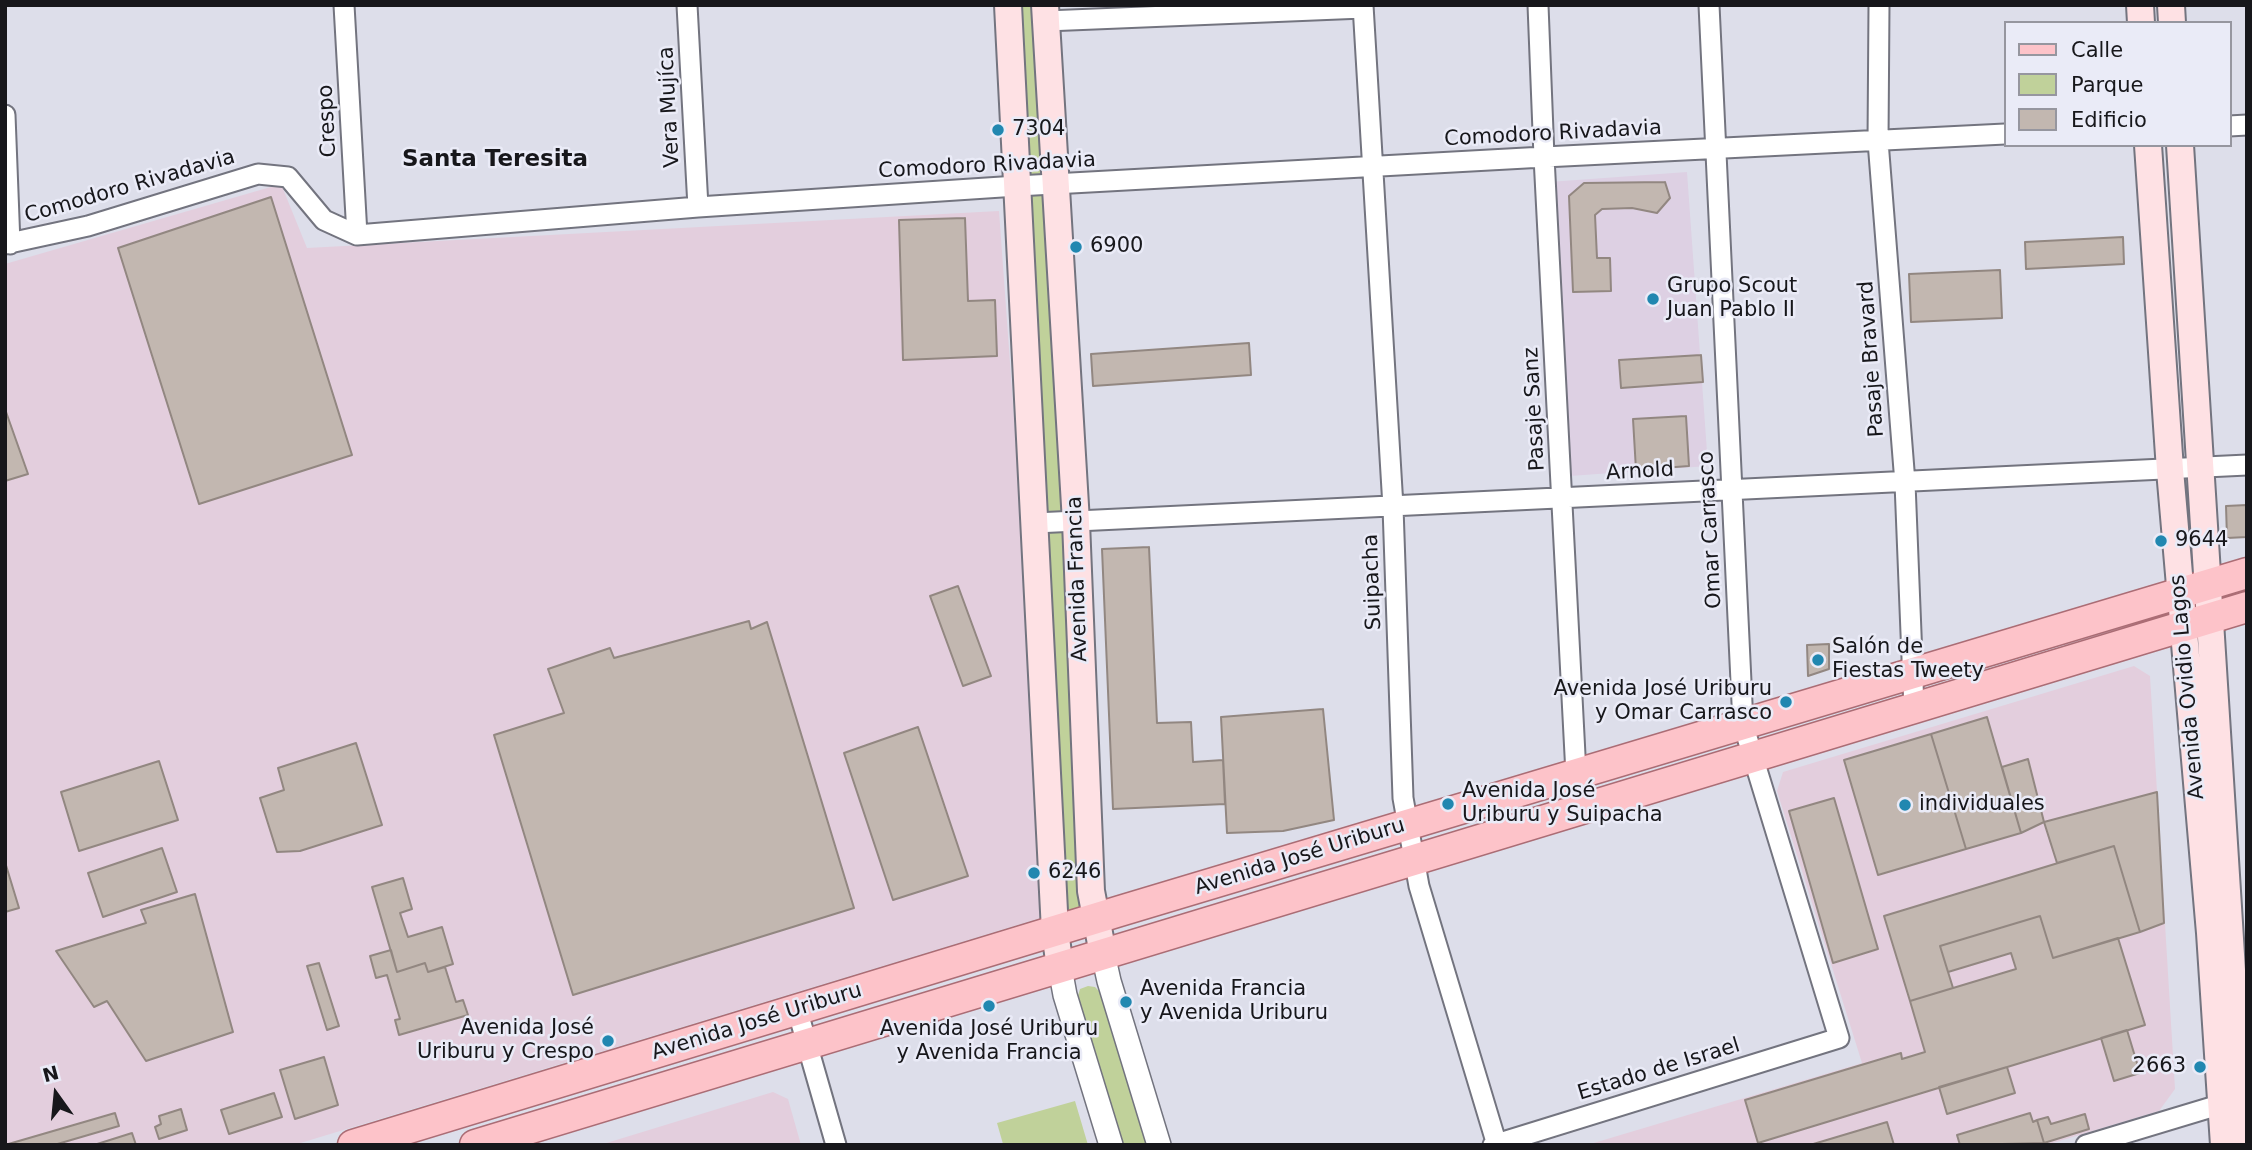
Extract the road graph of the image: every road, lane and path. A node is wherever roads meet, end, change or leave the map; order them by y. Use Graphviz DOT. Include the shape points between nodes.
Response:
graph roads {
  1 [pos="344,5"];
  2 [pos="687,5"];
  3 [pos="1008,5"];
  4 [pos="1538,5"];
  5 [pos="1709,5"];
  6 [pos="1879,5"];
  7 [pos="1363,7"];
  8 [pos="1046,13"];
  9 [pos="5,115"];
  10 [pos="2004,135"];
  11 [pos="1878,141"];
  12 [pos="2148,147"];
  13 [pos="2180,147"];
  14 [pos="1715,148"];
  15 [pos="1544,157"];
  16 [pos="1372,167"];
  17 [pos="1057,184"];
  18 [pos="1017,186"];
  19 [pos="698,207"];
  20 [pos="357,235"];
  21 [pos="8,244"];
  22 [pos="2247,466"];
  23 [pos="2199,468"];
  24 [pos="2170,470"];
  25 [pos="1905,483"];
  26 [pos="1733,491"];
  27 [pos="1563,499"];
  28 [pos="1393,507"];
  29 [pos="1076,522"];
  30 [pos="1035,523"];
  31 [pos="2247,573"];
  32 [pos="2193,590"];
  33 [pos="2247,607"];
  34 [pos="2197,623"];
  35 [pos="1912,674"];
  36 [pos="1914,708"];
  37 [pos="1743,724"];
  38 [pos="1753,757"];
  39 [pos="1576,774"];
  40 [pos="1586,808"];
  41 [pos="1408,825"];
  42 [pos="1414,860"];
  43 [pos="1095,919"];
  44 [pos="2229,928"];
  45 [pos="1055,931"];
  46 [pos="1103,954"];
  47 [pos="1059,968"];
  48 [pos="797,1010"];
  49 [pos="1839,1038"];
  50 [pos="807,1044"];
  51 [pos="570,1079"];
  52 [pos="2236,1100"];
  53 [pos="581,1113"];
  54 [pos="368,1143"];
  55 [pos="1496,1144"];
  56 [pos="475,1145"];
  57 [pos="836,1145"];
  58 [pos="1111,1145"];
  59 [pos="1159,1145"];
  60 [pos="2085,1145"];
  61 [pos="2224,1145"];
  62 [pos="2243,1145"];
  1 -- 20 [label="street, Crespo"];
  2 -- 19 [label="street, Vera Mujíca"];
  3 -- 18 [label="main road, Avenida Francia"];
  4 -- 15 [label="street, Pasaje Sanz"];
  5 -- 14 [label="street, Omar Carrasco"];
  6 -- 11 [label="street, Pasaje Bravard"];
  7 -- 8 [label="street"];
  7 -- 16 [label="street, Suipacha"];
  8 -- 17 [label="main road, Avenida Francia"];
  9 -- 21 [label="street"];
  10 -- 11 [label="street, Comodoro Rivadavia"];
  11 -- 14 [label="street, Comodoro Rivadavia"];
  11 -- 25 [label="street, Pasaje Bravard"];
  12 -- 24 [label="main road, Avenida Ovidio Lagos"];
  13 -- 23 [label="main road, Avenida Ovidio Lagos"];
  14 -- 15 [label="street, Comodoro Rivadavia"];
  14 -- 26 [label="street, Omar Carrasco"];
  15 -- 16 [label="street, Comodoro Rivadavia"];
  15 -- 27 [label="street, Pasaje Sanz"];
  16 -- 17 [label="street, Comodoro Rivadavia"];
  16 -- 28 [label="street, Suipacha"];
  17 -- 18 [label="street, Comodoro Rivadavia"];
  17 -- 29 [label="main road, Avenida Francia"];
  18 -- 19 [label="street, Comodoro Rivadavia"];
  18 -- 30 [label="main road, Avenida Francia"];
  19 -- 20 [label="street, Comodoro Rivadavia"];
  20 -- 21 [label="street, Comodoro Rivadavia" via="324,220 288,177 258,174 88,226"];
  22 -- 23 [label="street, Arnold"];
  23 -- 24 [label="street, Arnold"];
  23 -- 32 [label="main road, Avenida Ovidio Lagos"];
  24 -- 25 [label="street, Arnold"];
  24 -- 32 [label="main road, Avenida Ovidio Lagos"];
  25 -- 26 [label="street, Arnold"];
  25 -- 35 [label="street, Pasaje Bravard"];
  26 -- 27 [label="street, Arnold"];
  26 -- 37 [label="street, Omar Carrasco"];
  27 -- 28 [label="street, Arnold"];
  27 -- 39 [label="street, Pasaje Sanz"];
  28 -- 29 [label="street, Arnold"];
  28 -- 41 [label="street, Suipacha" via="1402,799"];
  29 -- 30 [label="street, Arnold"];
  29 -- 43 [label="main road, Avenida Francia"];
  30 -- 45 [label="main road, Avenida Francia"];
  31 -- 32 [label="main road, Avenida José Uriburu"];
  32 -- 34 [label="main road, Avenida Ovidio Lagos"];
  32 -- 35 [label="main road, Avenida José Uriburu"];
  33 -- 34 [label="main road, Avenida José Uriburu"];
  34 -- 36 [label="main road, Avenida José Uriburu"];
  34 -- 44 [label="main road, Avenida Ovidio Lagos"];
  35 -- 36 [label="street, Pasaje Bravard"];
  35 -- 37 [label="main road, Avenida José Uriburu"];
  36 -- 38 [label="main road, Avenida José Uriburu"];
  37 -- 38 [label="street, Omar Carrasco"];
  37 -- 39 [label="main road, Avenida José Uriburu"];
  38 -- 40 [label="main road, Avenida José Uriburu"];
  38 -- 49 [label="street, Omar Carrasco"];
  39 -- 40 [label="street, Pasaje Sanz"];
  39 -- 41 [label="main road, Avenida José Uriburu"];
  40 -- 42 [label="main road, Avenida José Uriburu"];
  41 -- 42 [label="street, Suipacha"];
  41 -- 43 [label="main road, Avenida José Uriburu"];
  42 -- 46 [label="main road, Avenida José Uriburu"];
  42 -- 55 [label="street, Suipacha"];
  43 -- 45 [label="main road, Avenida José Uriburu"];
  43 -- 46 [label="main road, Avenida Francia"];
  44 -- 52 [label="main road, Avenida Ovidio Lagos"];
  45 -- 47 [label="main road, Avenida Francia"];
  45 -- 48 [label="main road, Avenida José Uriburu"];
  46 -- 47 [label="main road, Avenida José Uriburu"];
  46 -- 59 [label="street, Avenida Francia"];
  47 -- 50 [label="main road, Avenida José Uriburu"];
  47 -- 58 [label="street, Avenida Francia"];
  48 -- 50 [label="street"];
  48 -- 51 [label="main road, Avenida José Uriburu"];
  49 -- 55 [label="street, Estado de Israel"];
  50 -- 53 [label="main road, Avenida José Uriburu"];
  50 -- 57 [label="street"];
  51 -- 53 [label="street"];
  51 -- 54 [label="main road, Avenida José Uriburu"];
  52 -- 60 [label="street"];
  52 -- 61 [label="main road, Avenida Ovidio Lagos"];
  52 -- 62 [label="main road, Avenida Ovidio Lagos"];
  53 -- 56 [label="main road, Avenida José Uriburu"];
}
